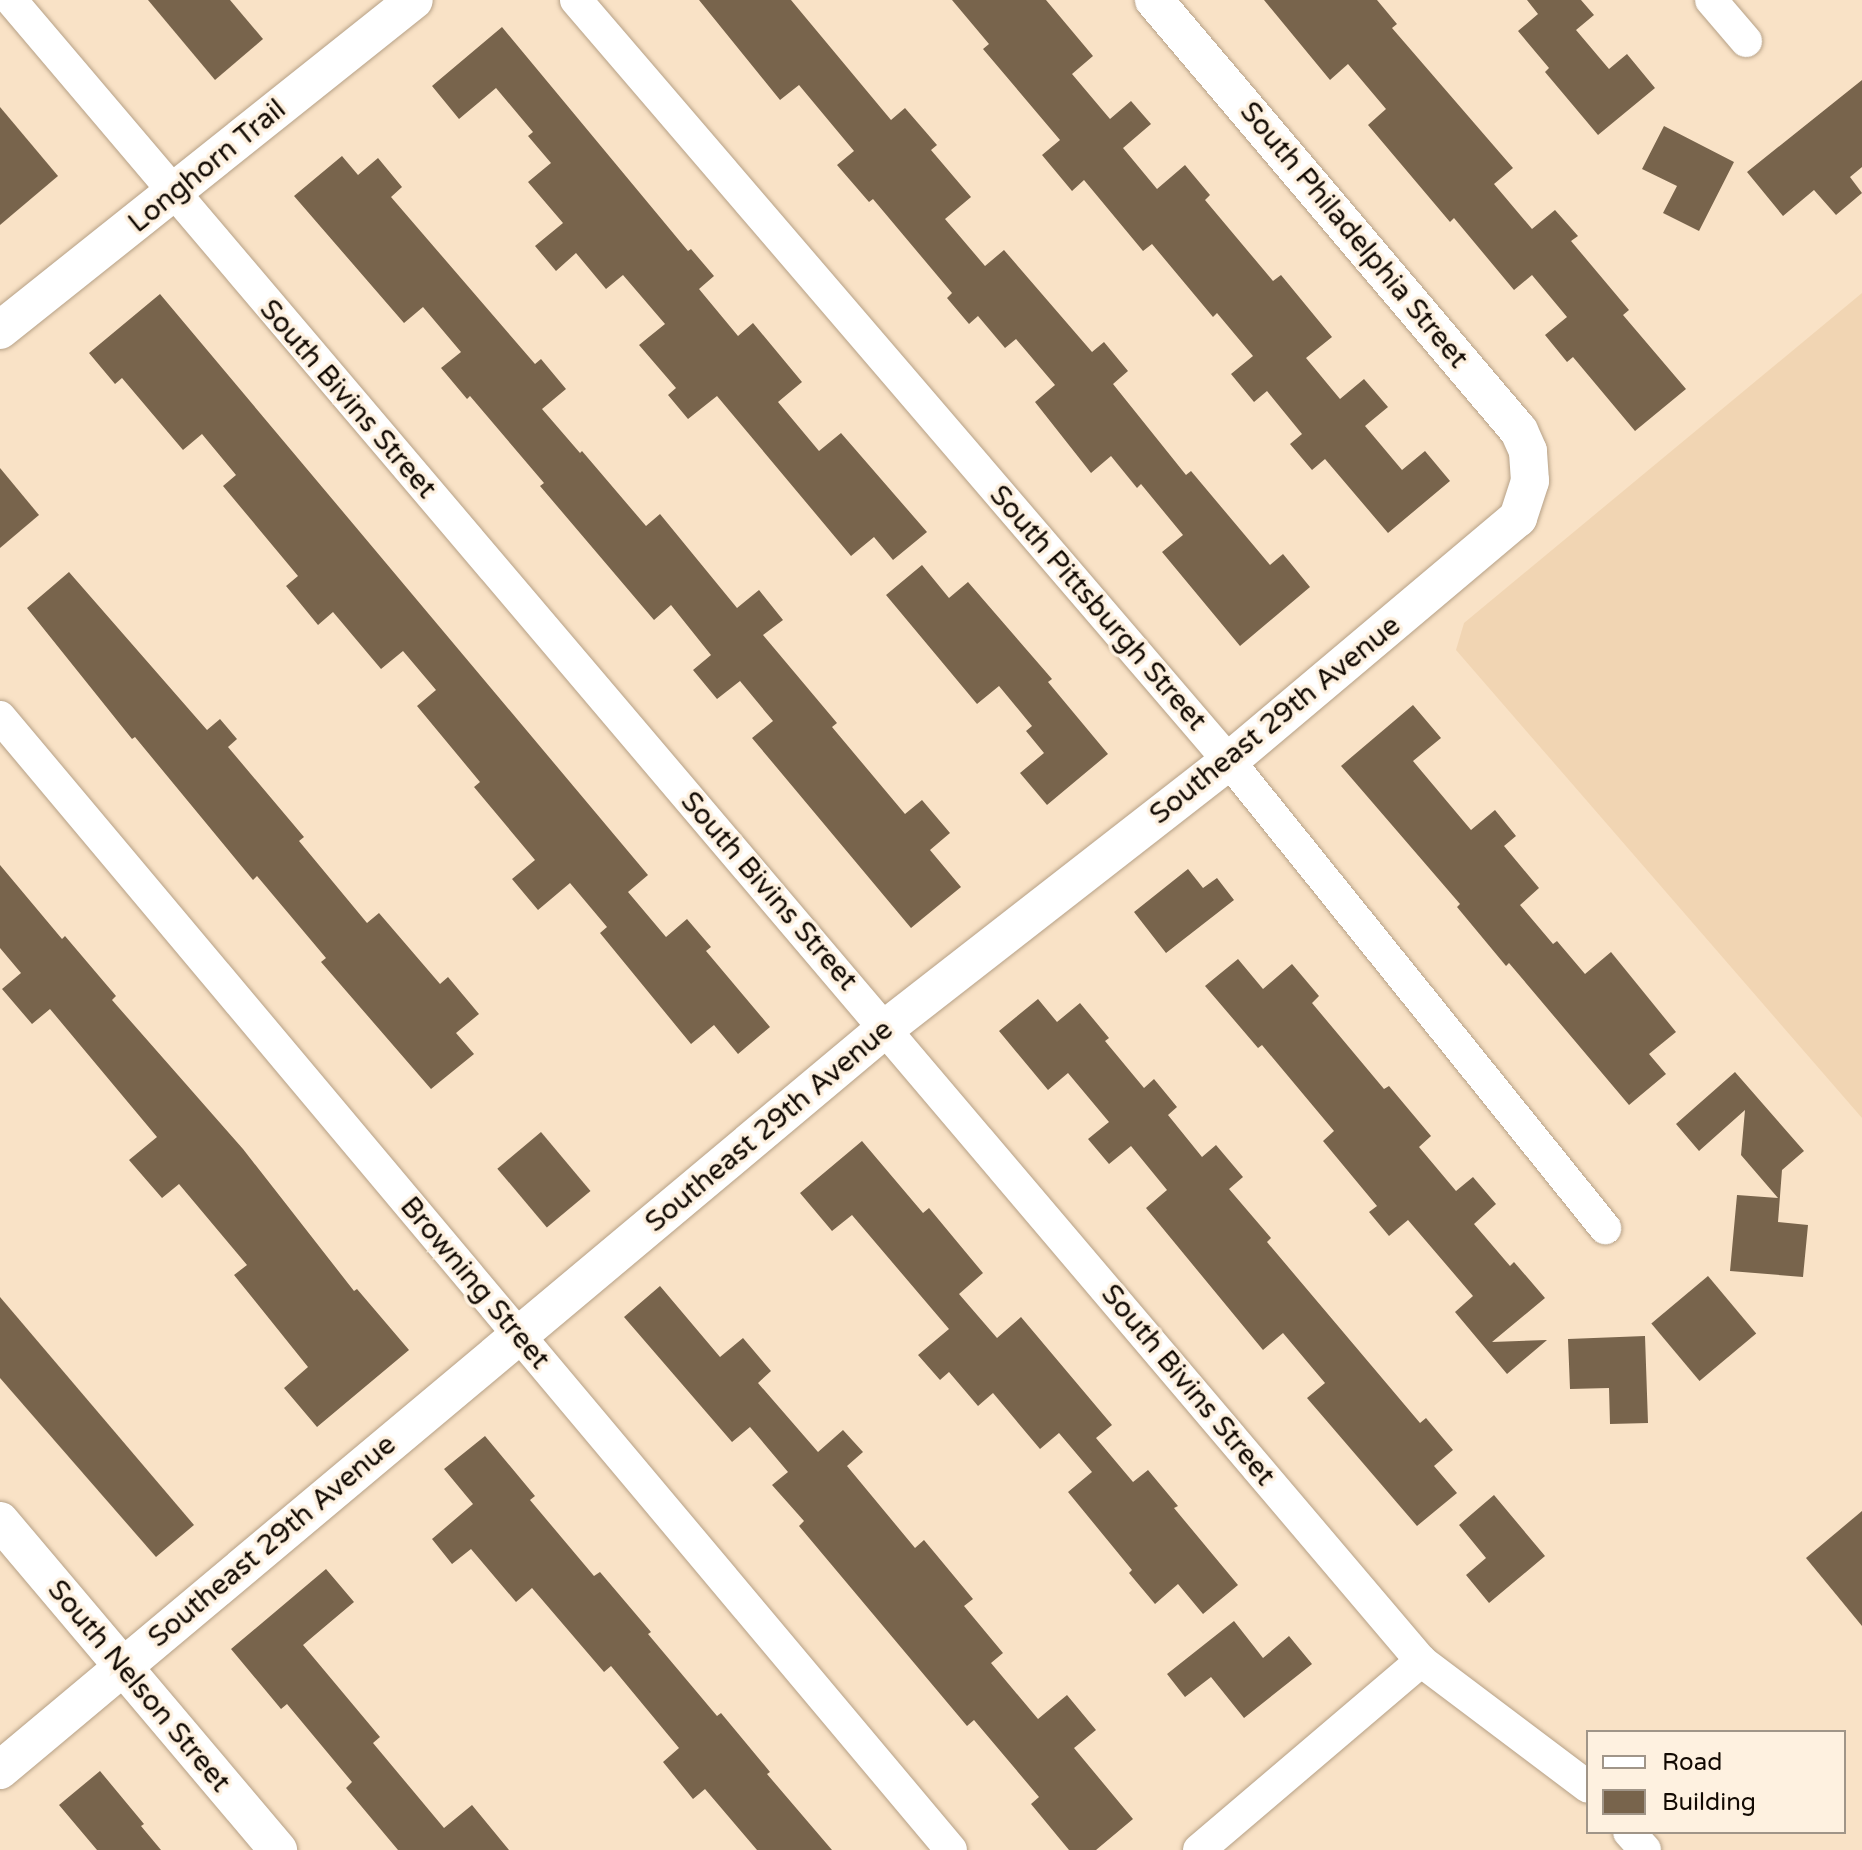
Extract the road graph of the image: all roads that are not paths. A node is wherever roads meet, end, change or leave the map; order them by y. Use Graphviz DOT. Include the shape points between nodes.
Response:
graph roads {
  1 [pos="11,0"];
  2 [pos="414,0"];
  3 [pos="576,0"];
  4 [pos="1154,0"];
  5 [pos="1711,0"];
  6 [pos="1746,41"];
  7 [pos="173,194"];
  8 [pos="0,330"];
  9 [pos="1530,481"];
  10 [pos="0,717"];
  11 [pos="1229,761"];
  12 [pos="886,1028"];
  13 [pos="1605,1228"];
  14 [pos="518,1334"];
  15 [pos="0,1521"];
  16 [pos="1421,1661"];
  17 [pos="122,1666"];
  18 [pos="0,1770"];
  19 [pos="1586,1785"];
  20 [pos="1631,1834"];
  21 [pos="278,1850"];
  22 [pos="951,1850"];
  23 [pos="1199,1850"];
  24 [pos="1645,1850"];
  1 -- 7 [label="street, South Bivins Street"];
  2 -- 7 [label="street, Longhorn Trail"];
  3 -- 11 [label="street, South Pittsburgh Street"];
  4 -- 9 [label="street, South Philadelphia Street" via="1519,431 1528,451"];
  5 -- 6 [label="street"];
  7 -- 8 [label="street, Longhorn Trail"];
  7 -- 12 [label="street, South Bivins Street"];
  9 -- 11 [label="street, Southeast 29th Avenue" via="1518,518"];
  10 -- 14 [label="street, Browning Street"];
  11 -- 12 [label="street, Southeast 29th Avenue"];
  11 -- 13 [label="street, South Pittsburgh Street"];
  12 -- 14 [label="street, Southeast 29th Avenue"];
  12 -- 16 [label="street, South Bivins Street"];
  14 -- 17 [label="street, Southeast 29th Avenue"];
  14 -- 22 [label="street, Browning Street"];
  15 -- 17 [label="street, South Nelson Street"];
  16 -- 19 [label="street, South Bivins Street"];
  16 -- 23 [label="street"];
  17 -- 18 [label="street, Southeast 29th Avenue"];
  17 -- 21 [label="street, South Nelson Street"];
  20 -- 24 [label="street"];
}
